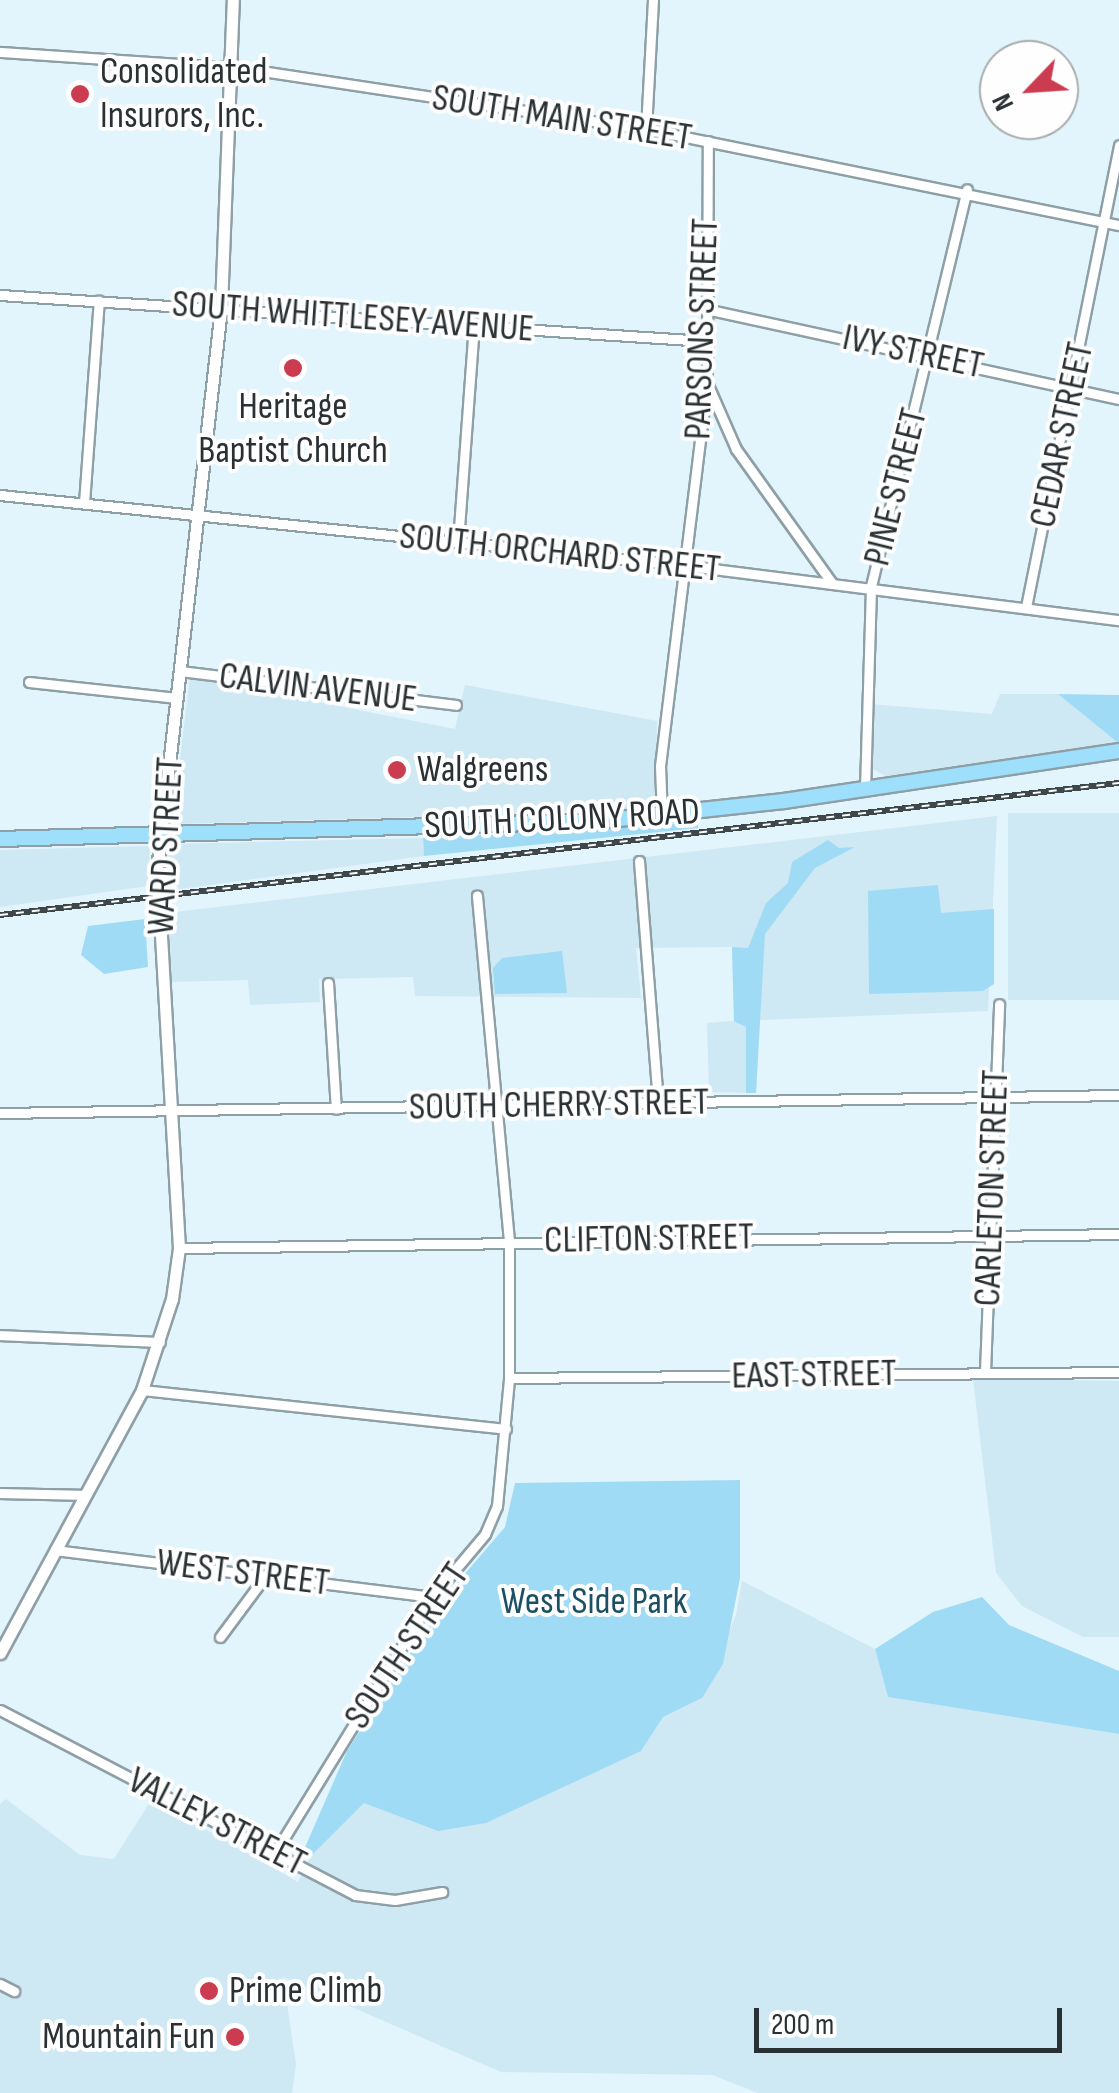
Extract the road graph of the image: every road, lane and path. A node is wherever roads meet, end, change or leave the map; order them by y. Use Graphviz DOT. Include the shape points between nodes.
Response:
graph roads {
  1 [pos="233,0"];
  2 [pos="653,0"];
  3 [pos="0,52"];
  4 [pos="230,67"];
  5 [pos="646,128"];
  6 [pos="708,141"];
  7 [pos="1119,145"];
  8 [pos="967,189"];
  9 [pos="1106,222"];
  10 [pos="1119,225"];
  11 [pos="0,295"];
  12 [pos="99,301"];
  13 [pos="221,308"];
  14 [pos="706,309"];
  15 [pos="474,323"];
  16 [pos="706,341"];
  17 [pos="929,354"];
  18 [pos="707,383"];
  19 [pos="1072,387"];
  20 [pos="1119,399"];
  21 [pos="0,495"];
  22 [pos="84,503"];
  23 [pos="202,518"];
  24 [pos="458,542"];
  25 [pos="682,565"];
  26 [pos="832,582"];
  27 [pos="871,586"];
  28 [pos="1026,607"];
  29 [pos="1119,620"];
  30 [pos="180,672"];
  31 [pos="29,682"];
  32 [pos="177,698"];
  33 [pos="456,705"];
  34 [pos="1119,751"];
  35 [pos="865,790"];
  36 [pos="662,816"];
  37 [pos="160,834"];
  38 [pos="0,838"];
  39 [pos="640,861"];
  40 [pos="478,894"];
  41 [pos="328,983"];
  42 [pos="999,1004"];
  43 [pos="1119,1095"];
  44 [pos="994,1096"];
  45 [pos="658,1103"];
  46 [pos="496,1104"];
  47 [pos="172,1109"];
  48 [pos="336,1109"];
  49 [pos="0,1114"];
  50 [pos="1119,1234"];
  51 [pos="990,1235"];
  52 [pos="508,1241"];
  53 [pos="179,1248"];
  54 [pos="0,1335"];
  55 [pos="160,1342"];
  56 [pos="985,1372"];
  57 [pos="1119,1372"];
  58 [pos="509,1378"];
  59 [pos="142,1390"];
  60 [pos="506,1429"];
  61 [pos="0,1493"];
  62 [pos="85,1496"];
  63 [pos="55,1550"];
  64 [pos="266,1575"];
  65 [pos="432,1597"];
  66 [pos="220,1636"];
  67 [pos="0,1653"];
  68 [pos="0,1710"];
  69 [pos="276,1852"];
  70 [pos="442,1892"];
  71 [pos="0,1984"];
  72 [pos="14,1991"];
  1 -- 4 [label="street, WARD STREET"];
  2 -- 5 [label="street"];
  3 -- 4 [label="street, SOUTH MAIN STREET"];
  4 -- 5 [label="street, SOUTH MAIN STREET"];
  4 -- 13 [label="street, WARD STREET"];
  5 -- 6 [label="street, SOUTH MAIN STREET"];
  6 -- 8 [label="street, SOUTH MAIN STREET"];
  6 -- 14 [label="street, PARSONS STREET"];
  7 -- 9 [label="street, CEDAR STREET"];
  8 -- 9 [label="street, SOUTH MAIN STREET"];
  8 -- 17 [label="street, PINE STREET"];
  9 -- 10 [label="street, SOUTH MAIN STREET"];
  9 -- 19 [label="street, CEDAR STREET"];
  11 -- 12 [label="street, SOUTH WHITTLESEY AVENUE"];
  12 -- 13 [label="street, SOUTH WHITTLESEY AVENUE"];
  12 -- 22 [label="street"];
  13 -- 15 [label="street, SOUTH WHITTLESEY AVENUE"];
  13 -- 23 [label="street, WARD STREET"];
  14 -- 16 [label="street, PARSONS STREET"];
  14 -- 17 [label="street, IVY STREET"];
  15 -- 16 [label="street, SOUTH WHITTLESEY AVENUE"];
  15 -- 24 [label="street"];
  16 -- 18 [label="street, PARSONS STREET"];
  17 -- 19 [label="street, IVY STREET"];
  17 -- 27 [label="street, PINE STREET"];
  18 -- 25 [label="street, PARSONS STREET"];
  18 -- 26 [label="street" via="736,449"];
  19 -- 20 [label="street, IVY STREET"];
  19 -- 28 [label="street, CEDAR STREET"];
  21 -- 22 [label="street, SOUTH ORCHARD STREET"];
  22 -- 23 [label="street, SOUTH ORCHARD STREET"];
  23 -- 24 [label="street, SOUTH ORCHARD STREET"];
  23 -- 30 [label="street, WARD STREET"];
  24 -- 25 [label="street, SOUTH ORCHARD STREET"];
  25 -- 26 [label="street, SOUTH ORCHARD STREET"];
  25 -- 36 [label="street, PARSONS STREET" via="660,766"];
  26 -- 27 [label="street, SOUTH ORCHARD STREET"];
  27 -- 28 [label="street, SOUTH ORCHARD STREET"];
  27 -- 35 [label="street, PINE STREET"];
  28 -- 29 [label="street, SOUTH ORCHARD STREET"];
  30 -- 32 [label="street, WARD STREET"];
  30 -- 33 [label="street, CALVIN AVENUE"];
  31 -- 32 [label="street"];
  32 -- 37 [label="street, WARD STREET"];
  34 -- 35 [label="main road, SOUTH COLONY ROAD"];
  35 -- 36 [label="main road, SOUTH COLONY ROAD"];
  36 -- 37 [label="main road, SOUTH COLONY ROAD"];
  37 -- 38 [label="main road, SOUTH COLONY ROAD"];
  37 -- 47 [label="street, WARD STREET" via="156,885"];
  39 -- 45 [label="street"];
  40 -- 46 [label="street, SOUTH STREET"];
  41 -- 48 [label="street"];
  42 -- 44 [label="street, CARLETON STREET"];
  43 -- 44 [label="street, SOUTH CHERRY STREET"];
  44 -- 45 [label="street, SOUTH CHERRY STREET"];
  44 -- 51 [label="street, CARLETON STREET"];
  45 -- 46 [label="street, SOUTH CHERRY STREET"];
  46 -- 48 [label="street, SOUTH CHERRY STREET"];
  46 -- 52 [label="street, SOUTH STREET"];
  47 -- 48 [label="street, SOUTH CHERRY STREET"];
  47 -- 49 [label="street, SOUTH CHERRY STREET"];
  47 -- 53 [label="street, WARD STREET"];
  50 -- 51 [label="street, CLIFTON STREET"];
  51 -- 52 [label="street, CLIFTON STREET"];
  51 -- 56 [label="street, CARLETON STREET"];
  52 -- 53 [label="street, CLIFTON STREET"];
  52 -- 58 [label="street, SOUTH STREET"];
  53 -- 55 [label="street, WARD STREET"];
  54 -- 55 [label="street"];
  55 -- 59 [label="street, WARD STREET"];
  56 -- 57 [label="street, EAST STREET"];
  56 -- 58 [label="street, EAST STREET"];
  58 -- 60 [label="street, SOUTH STREET"];
  59 -- 60 [label="street"];
  59 -- 62 [label="street, WARD STREET"];
  60 -- 65 [label="street, SOUTH STREET" via="491,1520"];
  61 -- 62 [label="street"];
  62 -- 63 [label="street, WARD STREET"];
  63 -- 64 [label="street, WEST STREET"];
  63 -- 67 [label="street, WARD STREET"];
  64 -- 65 [label="street, WEST STREET"];
  64 -- 66 [label="street"];
  65 -- 69 [label="street, SOUTH STREET"];
  68 -- 69 [label="street, VALLEY STREET"];
  69 -- 70 [label="street, VALLEY STREET" via="355,1895 395,1900"];
  71 -- 72 [label="street"];
}
